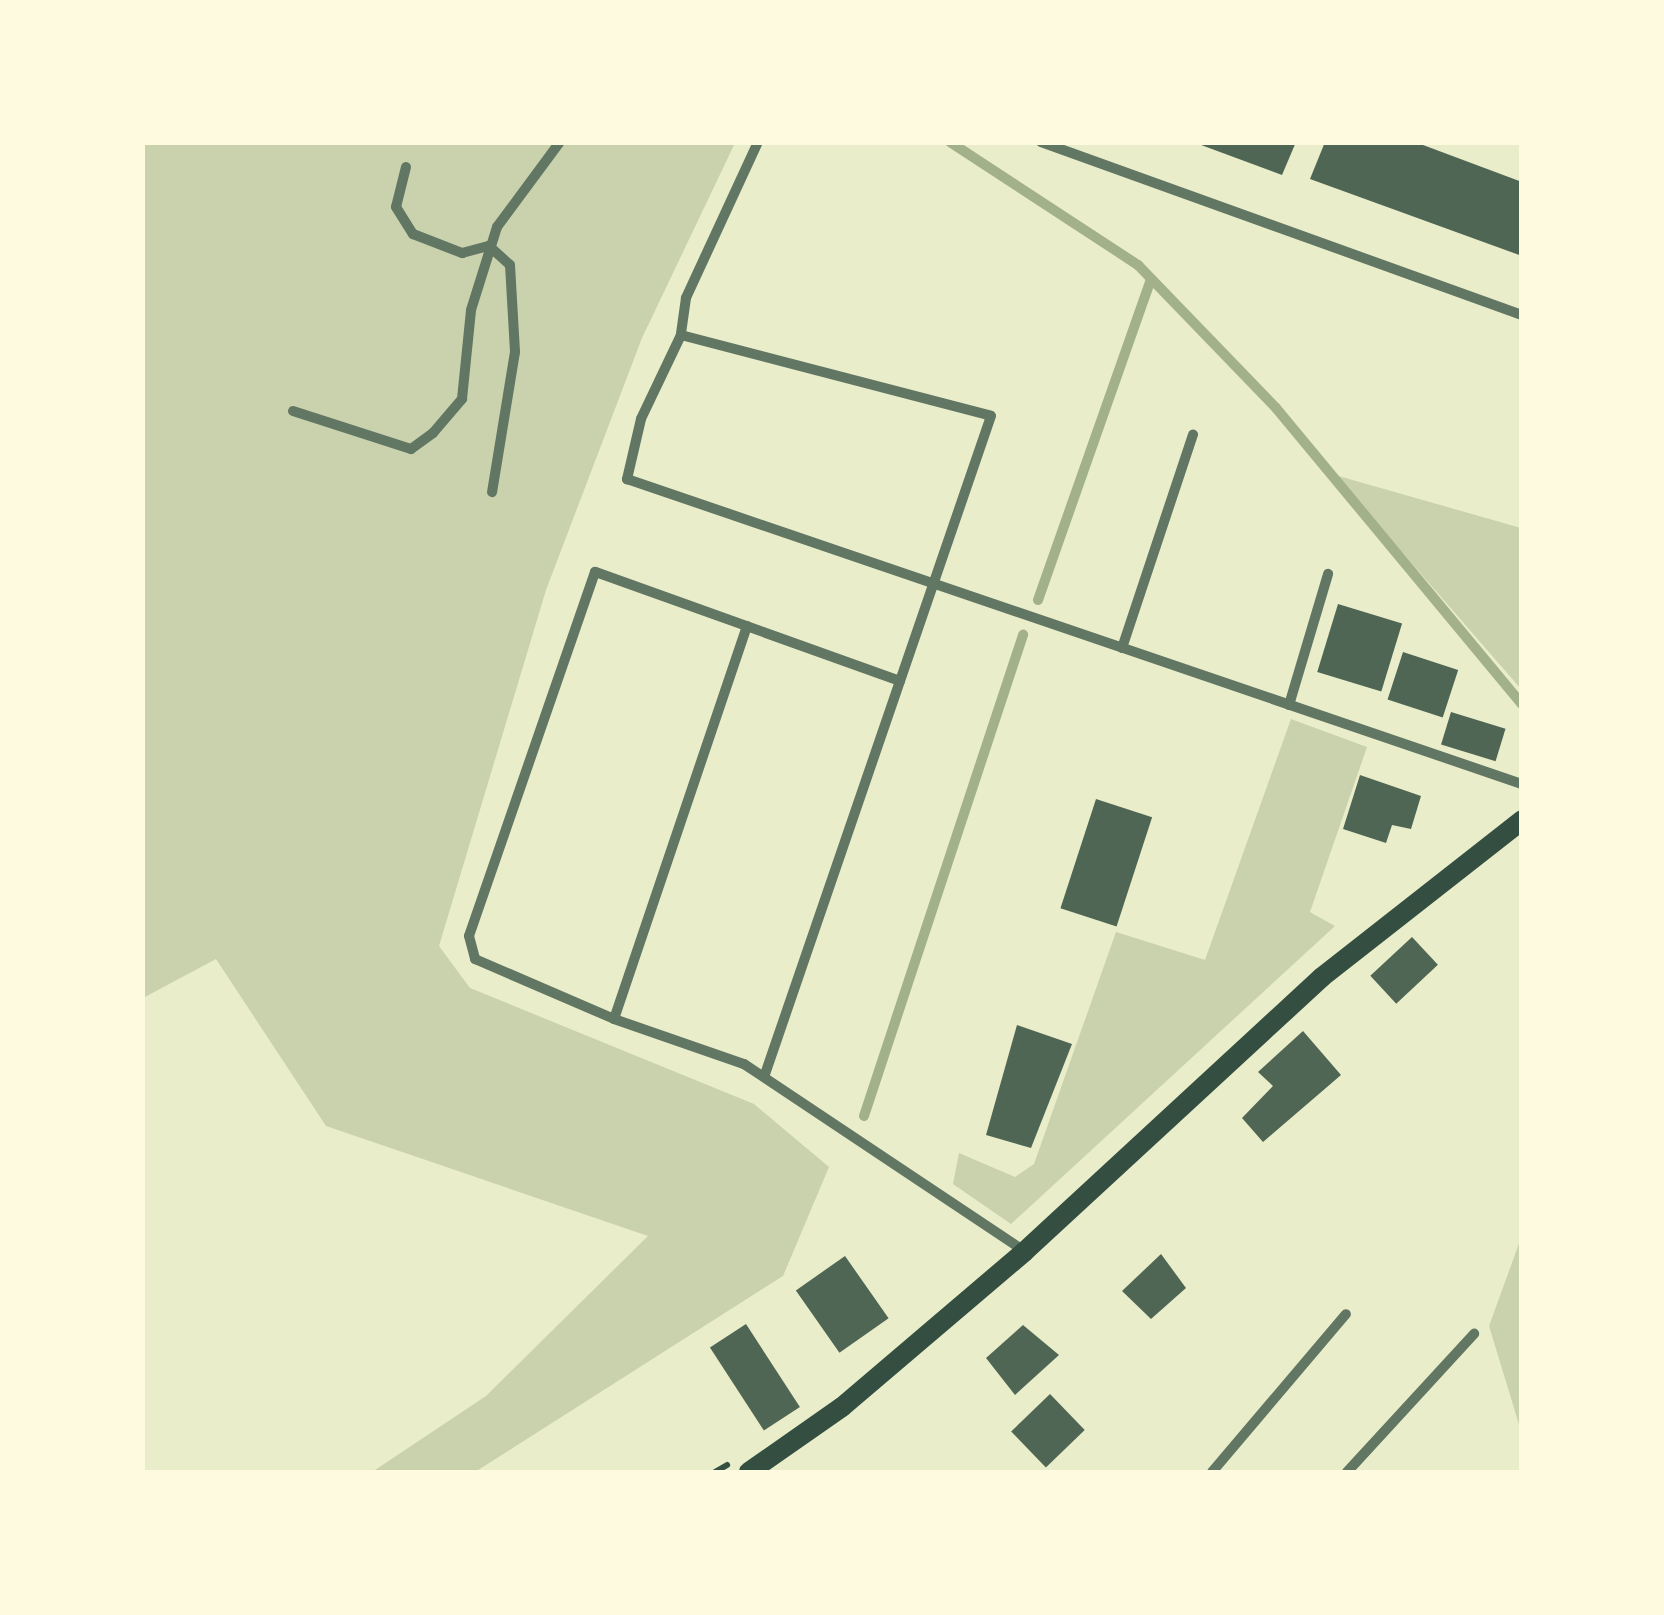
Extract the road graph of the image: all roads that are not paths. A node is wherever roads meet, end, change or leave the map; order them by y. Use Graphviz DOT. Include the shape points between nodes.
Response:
graph roads {
  1 [pos="560,142"];
  2 [pos="758,142"];
  3 [pos="1041,142"];
  4 [pos="406,168"];
  5 [pos="489,246"];
  6 [pos="1522,314"];
  7 [pos="681,335"];
  8 [pos="294,412"];
  9 [pos="1194,434"];
  10 [pos="492,492"];
  11 [pos="1328,574"];
  12 [pos="933,583"];
  13 [pos="747,626"];
  14 [pos="1122,648"];
  15 [pos="900,681"];
  16 [pos="1289,704"];
  17 [pos="1522,784"];
  18 [pos="1522,820"];
  19 [pos="614,1019"];
  20 [pos="764,1077"];
  21 [pos="1024,1252"];
  22 [pos="1346,1314"];
  23 [pos="1474,1334"];
  24 [pos="750,1472"];
  25 [pos="1212,1472"];
  26 [pos="1347,1472"];
  1 -- 5 [label="street"];
  2 -- 7 [label="street" via="686,298"];
  3 -- 6 [label="street"];
  4 -- 5 [label="street" via="396,207 414,234 462,253"];
  5 -- 8 [label="street" via="471,310 462,399 433,433 411,449"];
  5 -- 10 [label="street" via="510,265 515,352"];
  7 -- 12 [label="street" via="642,419 626,479"];
  7 -- 12 [label="street" via="991,416"];
  9 -- 14 [label="street"];
  11 -- 16 [label="street"];
  12 -- 14 [label="street"];
  12 -- 15 [label="street"];
  13 -- 15 [label="street"];
  13 -- 19 [label="street"];
  13 -- 19 [label="street" via="595,572 469,936 475,959"];
  14 -- 16 [label="street"];
  15 -- 20 [label="street"];
  16 -- 17 [label="street"];
  18 -- 21 [label="main road" via="1322,978"];
  19 -- 20 [label="street"];
  20 -- 21 [label="street"];
  21 -- 24 [label="main road" via="842,1407"];
  22 -- 25 [label="street"];
  23 -- 26 [label="street"];
}
